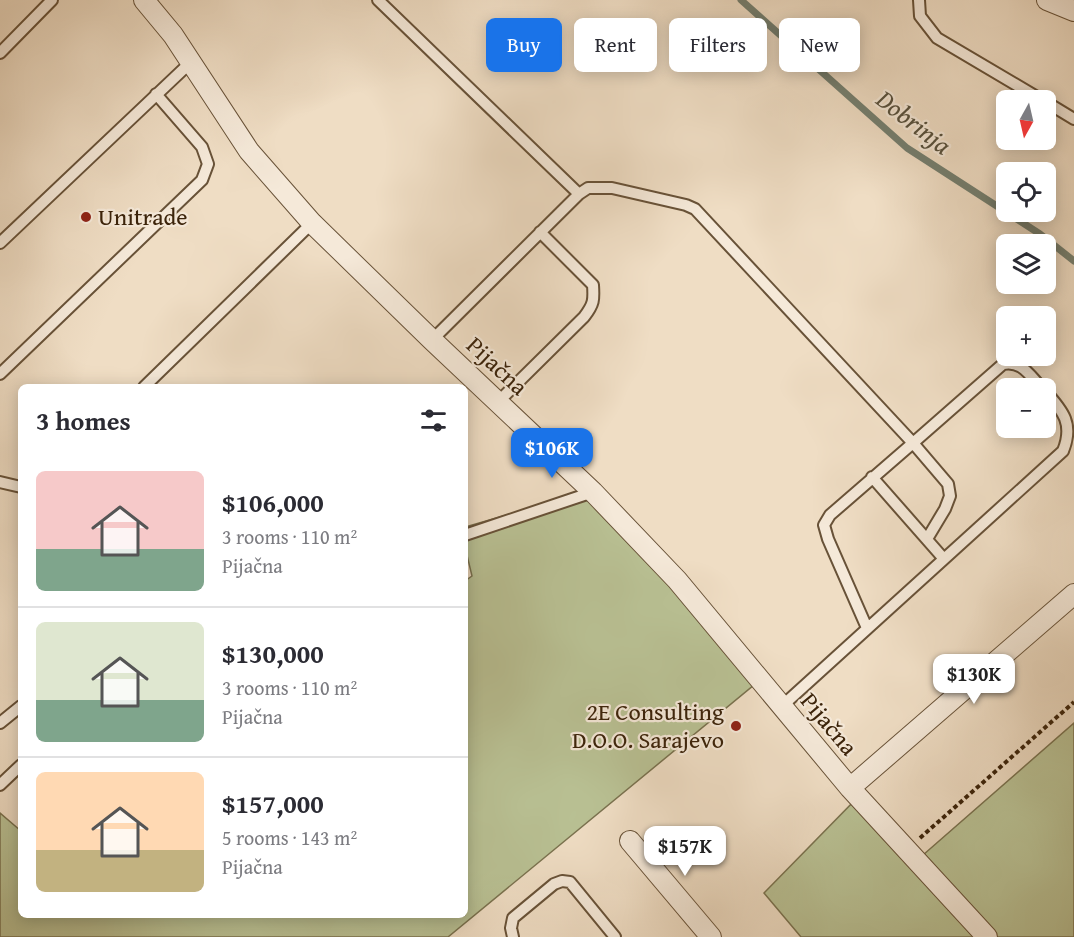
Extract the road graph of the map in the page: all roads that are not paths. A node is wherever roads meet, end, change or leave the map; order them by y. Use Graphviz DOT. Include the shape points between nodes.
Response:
graph roads {
  1 [pos="52,0"];
  2 [pos="144,0"];
  3 [pos="378,0"];
  4 [pos="920,0"];
  5 [pos="1047,0"];
  6 [pos="1074,11"];
  7 [pos="0,52"];
  8 [pos="191,62"];
  9 [pos="1025,90"];
  10 [pos="156,94"];
  11 [pos="1056,108"];
  12 [pos="1074,119"];
  13 [pos="579,194"];
  14 [pos="312,223"];
  15 [pos="540,232"];
  16 [pos="0,243"];
  17 [pos="432,340"];
  18 [pos="0,374"];
  19 [pos="1033,378"];
  20 [pos="147,384"];
  21 [pos="498,402"];
  22 [pos="1056,403"];
  23 [pos="913,443"];
  24 [pos="872,477"];
  25 [pos="0,482"];
  26 [pos="18,486"];
  27 [pos="593,492"];
  28 [pos="468,534"];
  29 [pos="927,539"];
  30 [pos="944,559"];
  31 [pos="1074,594"];
  32 [pos="867,628"];
  33 [pos="781,707"];
  34 [pos="18,708"];
  35 [pos="0,723"];
  36 [pos="18,768"];
  37 [pos="0,785"];
  38 [pos="850,788"];
  39 [pos="630,841"];
  40 [pos="513,937"];
  41 [pos="615,937"];
  42 [pos="711,937"];
  43 [pos="987,937"];
  1 -- 7 [label="lane"];
  2 -- 8 [label="street, Pijačna"];
  3 -- 13 [label="lane"];
  4 -- 9 [label="lane" via="920,16 937,38"];
  5 -- 6 [label="street"];
  8 -- 10 [label="lane"];
  8 -- 14 [label="street, Pijačna" via="249,151"];
  10 -- 16 [label="lane"];
  10 -- 18 [label="lane" via="202,147 208,164 202,180"];
  11 -- 12 [label="lane"];
  13 -- 15 [label="lane"];
  13 -- 23 [label="lane" via="588,188 612,188 695,209"];
  14 -- 17 [label="street, Pijačna"];
  14 -- 20 [label="lane"];
  15 -- 17 [label="lane"];
  15 -- 21 [label="lane" via="592,285 592,306"];
  17 -- 21 [label="street, Pijačna"];
  19 -- 23 [label="lane" via="1022,366 1003,364"];
  21 -- 27 [label="street, Pijačna"];
  22 -- 30 [label="lane" via="1068,417 1070,430 1063,451"];
  23 -- 24 [label="lane"];
  23 -- 29 [label="lane" via="948,483 950,496"];
  24 -- 29 [label="lane"];
  24 -- 32 [label="lane" via="824,525"];
  25 -- 26 [label="lane"];
  27 -- 28 [label="lane"];
  27 -- 33 [label="street, Pijačna" via="677,580"];
  29 -- 30 [label="lane"];
  30 -- 32 [label="lane"];
  31 -- 38 [label="street, Pijačna"];
  32 -- 33 [label="lane"];
  33 -- 38 [label="street, Pijačna"];
  34 -- 35 [label="lane"];
  36 -- 37 [label="lane"];
  38 -- 43 [label="street, Pijačna"];
  39 -- 42 [label="street"];
  40 -- 41 [label="lane" via="513,918 562,881 570,882"];
}
